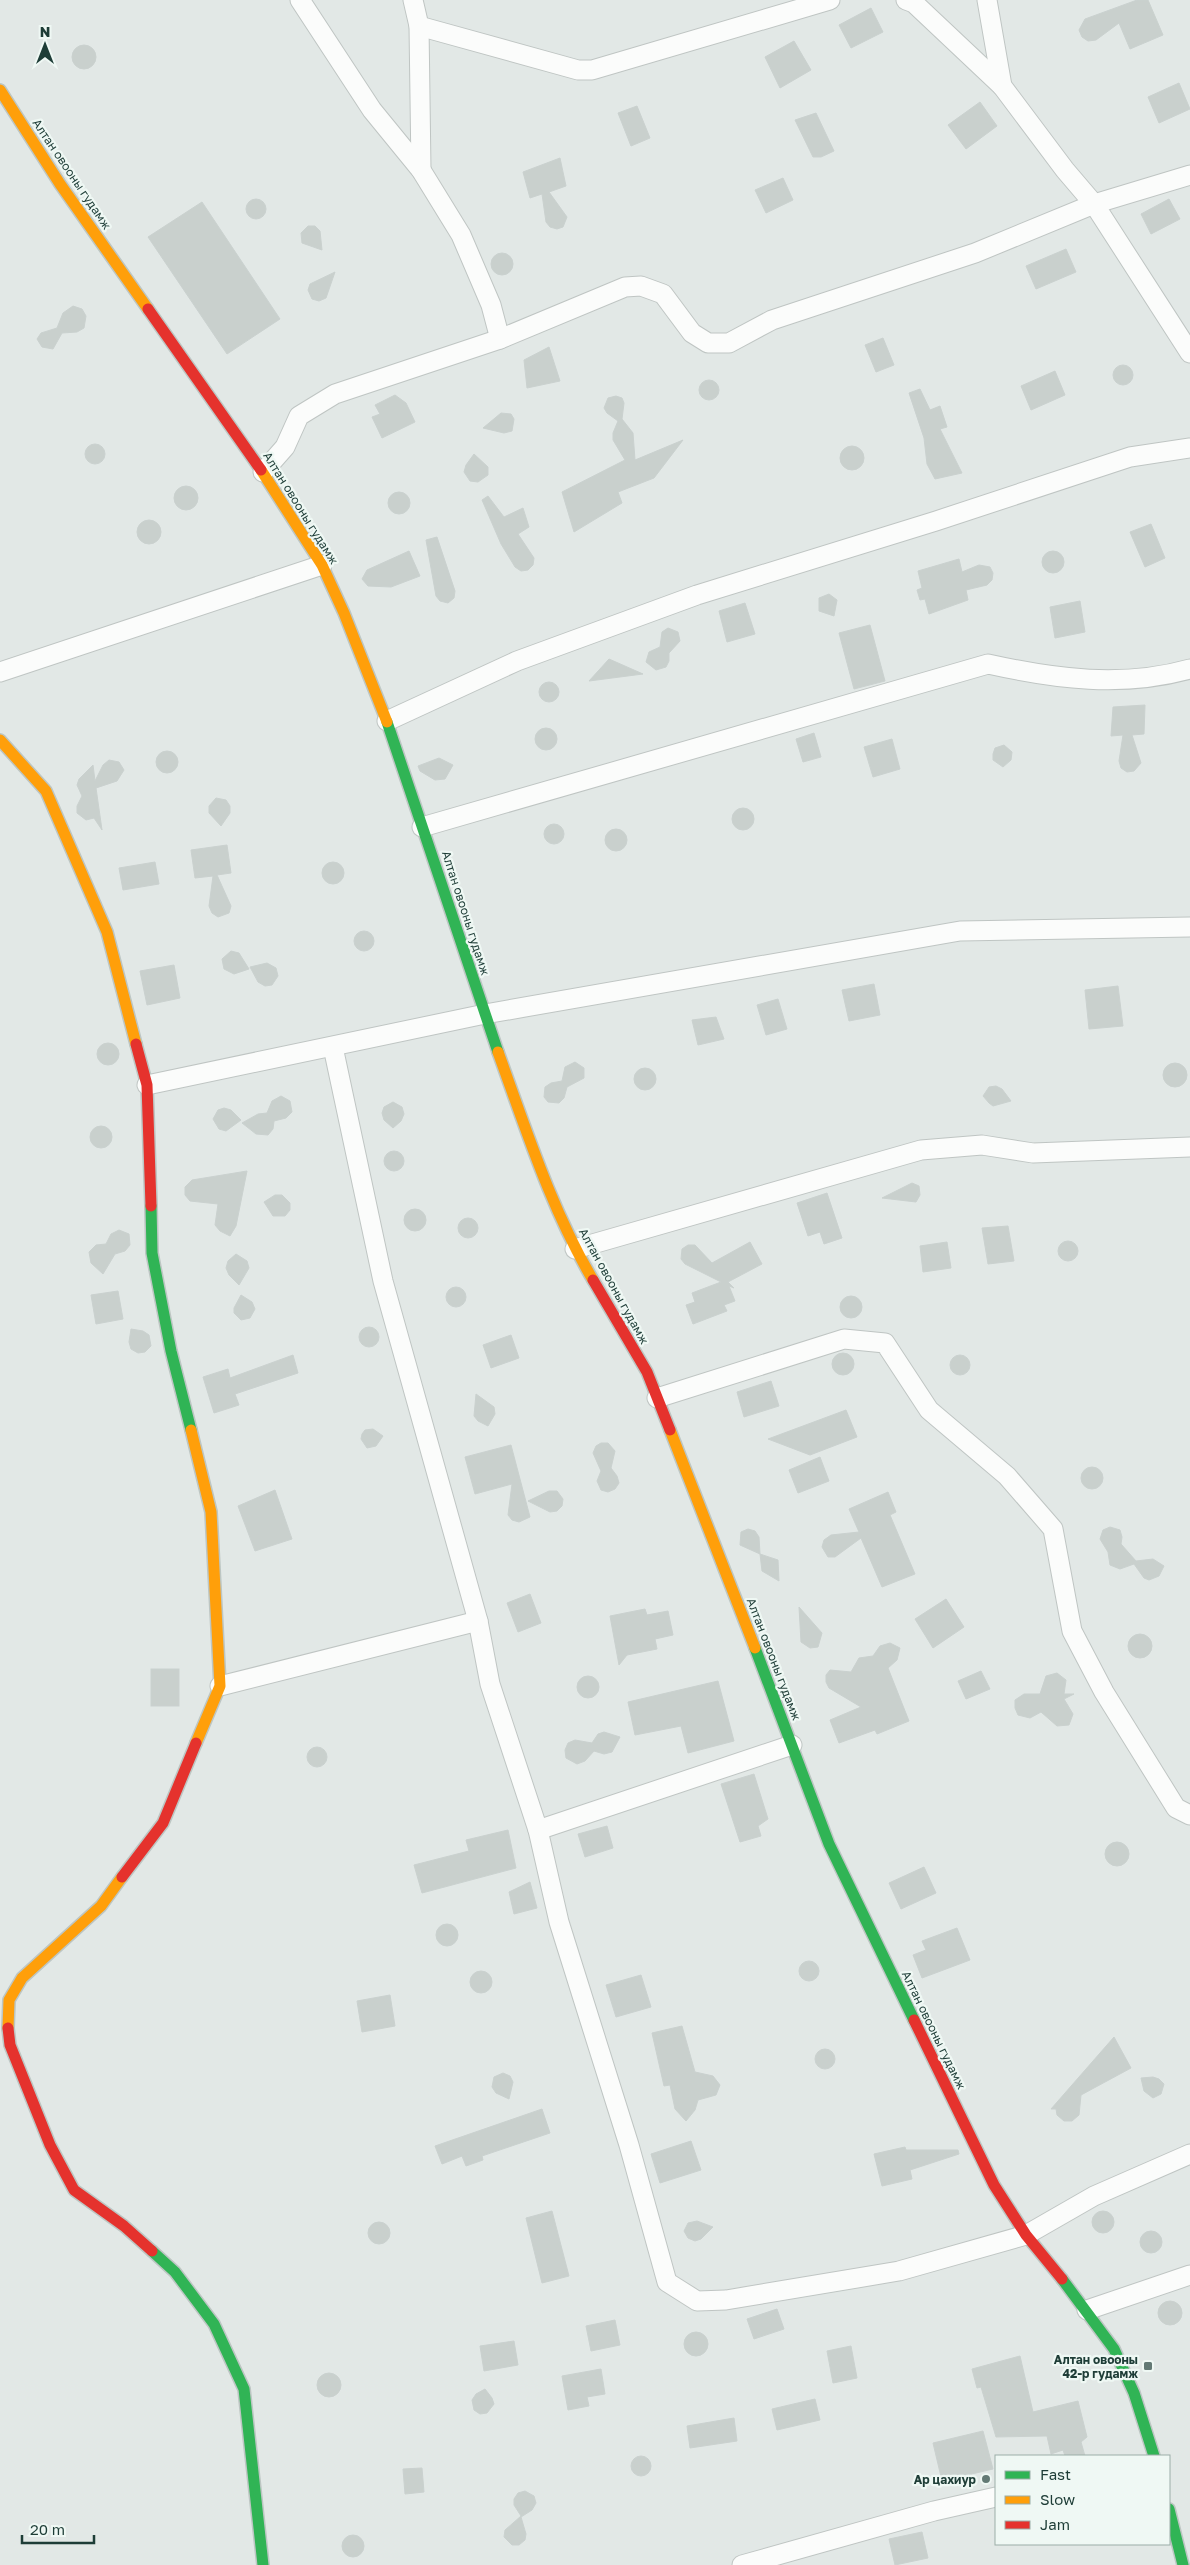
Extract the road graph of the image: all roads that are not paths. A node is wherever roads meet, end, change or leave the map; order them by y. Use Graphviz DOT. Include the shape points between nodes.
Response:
graph roads {
  1 [pos="300,0"];
  2 [pos="413,0"];
  3 [pos="830,0"];
  4 [pos="906,0"];
  5 [pos="987,0"];
  6 [pos="419,26"];
  7 [pos="1002,86"];
  8 [pos="0,90"];
  9 [pos="421,170"];
  10 [pos="1190,175"];
  11 [pos="1094,204"];
  12 [pos="500,339"];
  13 [pos="1190,353"];
  14 [pos="1190,448"];
  15 [pos="263,472"];
  16 [pos="322,564"];
  17 [pos="1190,669"];
  18 [pos="0,672"];
  19 [pos="386,721"];
  20 [pos="0,740"];
  21 [pos="422,827"];
  22 [pos="1190,926"];
  23 [pos="485,1014"];
  24 [pos="333,1046"];
  25 [pos="147,1086"];
  26 [pos="1190,1147"];
  27 [pos="575,1249"];
  28 [pos="657,1398"];
  29 [pos="478,1621"];
  30 [pos="220,1686"];
  31 [pos="792,1744"];
  32 [pos="1190,1815"];
  33 [pos="538,1830"];
  34 [pos="1190,2154"];
  35 [pos="1026,2235"];
  36 [pos="1190,2275"];
  37 [pos="1087,2310"];
  38 [pos="1154,2455"];
  39 [pos="995,2497"];
  40 [pos="1170,2513"];
  41 [pos="264,2565"];
  42 [pos="742,2565"];
  43 [pos="1184,2565"];
  1 -- 9 [label="street" via="372,110"];
  2 -- 6 [label="street"];
  3 -- 6 [label="street" via="592,70 578,70"];
  4 -- 7 [label="street" via="914,3"];
  5 -- 7 [label="street"];
  6 -- 9 [label="street"];
  7 -- 11 [label="street" via="1064,170"];
  8 -- 15 [label="main road, Алтан овооны гудамж" via="60,184"];
  9 -- 12 [label="street" via="461,235 491,305"];
  10 -- 11 [label="street"];
  11 -- 12 [label="street" via="975,253 772,320 728,342 708,342 692,333 663,294 641,286 626,287"];
  11 -- 13 [label="street"];
  12 -- 15 [label="street" via="335,394 299,416 285,446"];
  14 -- 19 [label="street" via="1130,456 936,521 697,595 517,661"];
  15 -- 16 [label="main road, Алтан овооны гудамж"];
  16 -- 18 [label="street"];
  16 -- 19 [label="main road, Алтан овооны гудамж"];
  17 -- 21 [label="street" via="1161,677 1114,682 1039,676 988,664"];
  19 -- 21 [label="main road, Алтан овооны гудамж"];
  20 -- 25 [label="main road" via="46,791 107,932"];
  21 -- 23 [label="main road, Алтан овооны гудамж"];
  22 -- 23 [label="street" via="960,931"];
  23 -- 24 [label="street"];
  23 -- 27 [label="main road, Алтан овооны гудамж" via="540,1167"];
  24 -- 25 [label="street"];
  24 -- 29 [label="street" via="383,1280"];
  25 -- 30 [label="main road" via="152,1253 170,1351 211,1512"];
  26 -- 27 [label="street" via="1033,1153 982,1145 920,1150"];
  27 -- 28 [label="main road, Алтан овооны гудамж" via="647,1372"];
  28 -- 31 [label="main road, Алтан овооны гудамж"];
  28 -- 32 [label="street" via="844,1339 885,1343 929,1410 1007,1476 1053,1529 1072,1631 1104,1692 1176,1808"];
  29 -- 30 [label="street"];
  29 -- 33 [label="street" via="490,1684"];
  30 -- 41 [label="main road" via="163,1823 101,1906 22,1978 9,2000 6,2020 17,2064 50,2146 74,2190 124,2226 175,2272 214,2324 244,2390"];
  31 -- 33 [label="street"];
  31 -- 35 [label="main road, Алтан овооны гудамж" via="837,1862 994,2185"];
  33 -- 35 [label="street" via="559,1922 629,2146 667,2282 697,2301 726,2300 899,2271"];
  34 -- 35 [label="street" via="1094,2196"];
  35 -- 37 [label="main road, Алтан овооны гудамж"];
  36 -- 37 [label="street"];
  37 -- 38 [label="main road, Алтан овооны гудамж" via="1114,2349 1134,2393"];
  39 -- 42 [label="street"];
  40 -- 43 [label="main road"];
}
